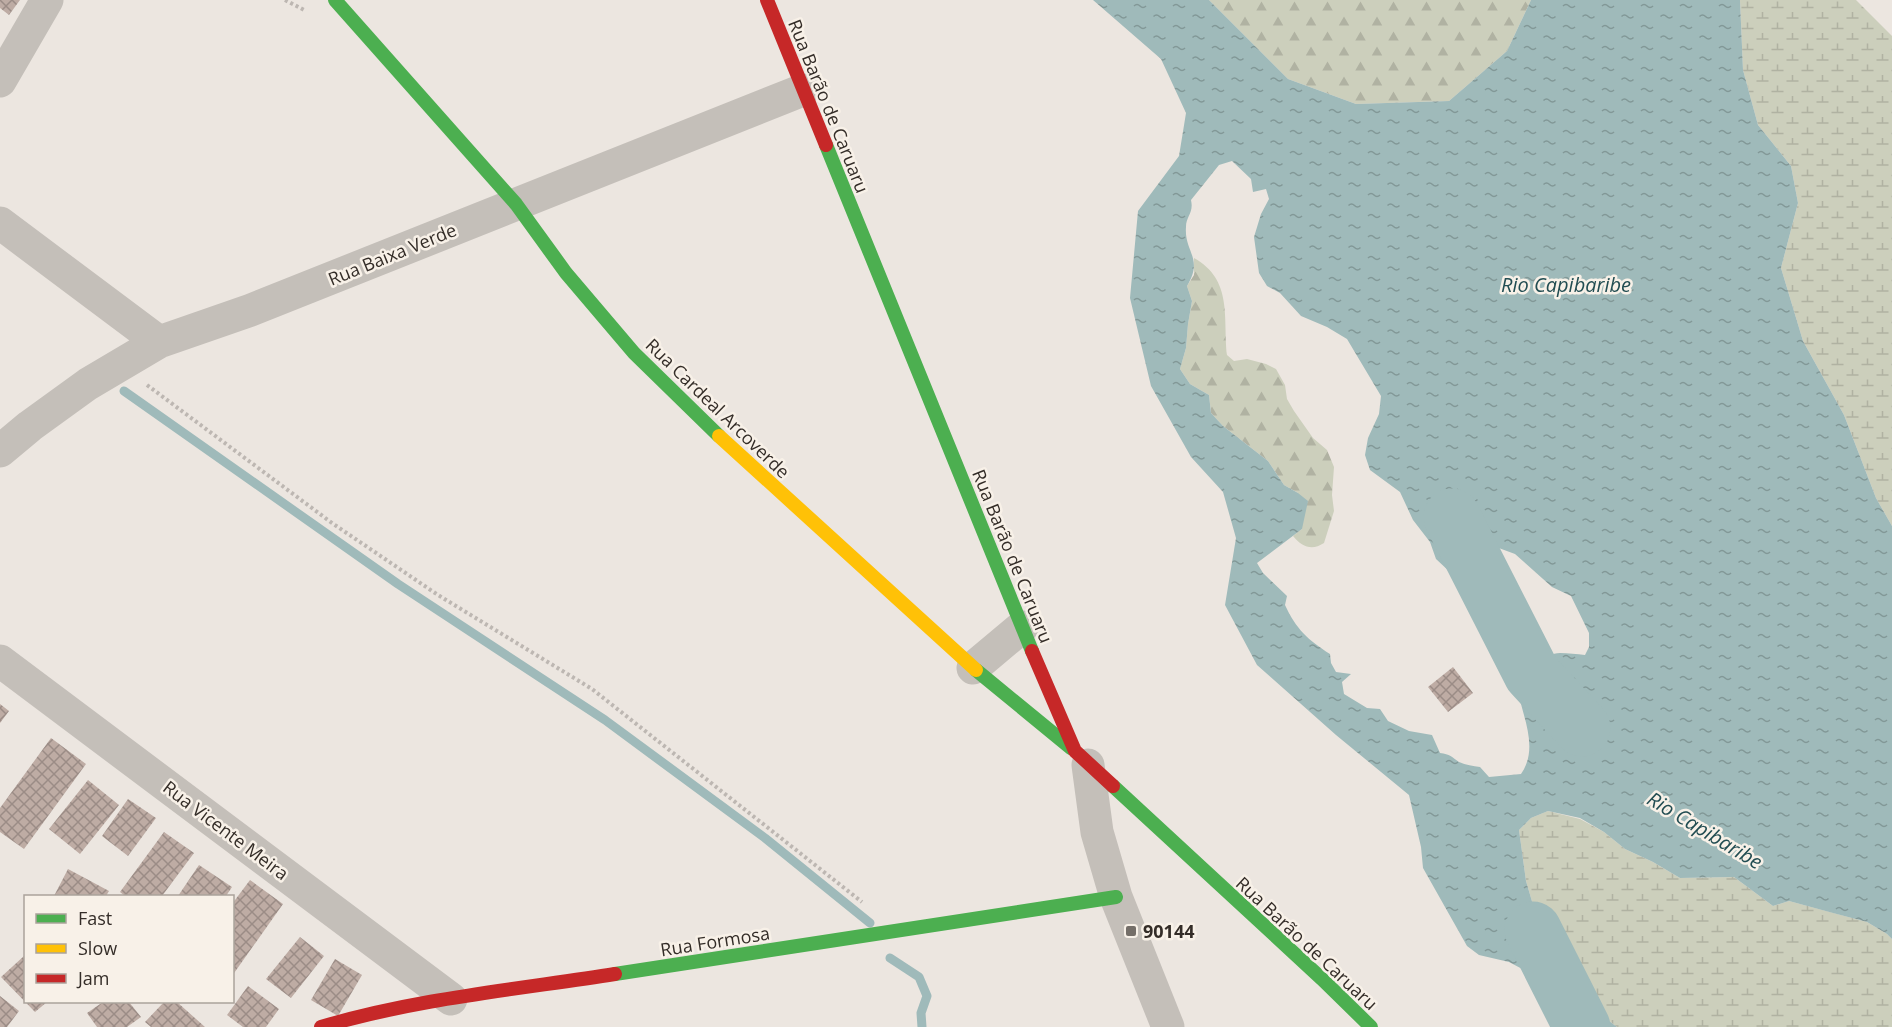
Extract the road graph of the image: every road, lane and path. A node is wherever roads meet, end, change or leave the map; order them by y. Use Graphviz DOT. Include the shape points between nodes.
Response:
graph roads {
  1 [pos="47,0"];
  2 [pos="335,0"];
  3 [pos="767,0"];
  4 [pos="0,81"];
  5 [pos="803,90"];
  6 [pos="516,204"];
  7 [pos="0,223"];
  8 [pos="159,342"];
  9 [pos="120,365"];
  10 [pos="0,451"];
  11 [pos="1022,627"];
  12 [pos="0,661"];
  13 [pos="973,668"];
  14 [pos="1081,758"];
  15 [pos="1116,897"];
  16 [pos="899,931"];
  17 [pos="451,999"];
  18 [pos="321,1027"];
  19 [pos="1168,1027"];
  20 [pos="1371,1027"];
  1 -- 4 [label="street"];
  2 -- 6 [label="street, Rua Cardeal Arcoverde"];
  3 -- 5 [label="street, Rua Barão de Caruaru"];
  5 -- 6 [label="street, Rua Baixa Verde"];
  5 -- 11 [label="street, Rua Barão de Caruaru"];
  6 -- 8 [label="street, Rua Baixa Verde" via="251,310"];
  6 -- 13 [label="street, Rua Cardeal Arcoverde" via="566,273 634,353 728,445"];
  7 -- 8 [label="street"];
  8 -- 9 [label="street, Rua Baixa Verde"];
  9 -- 10 [label="street, Rua Baixa Verde" via="88,384"];
  9 -- 16 [label="path" via="332,523 438,595 592,689"];
  11 -- 13 [label="street"];
  11 -- 14 [label="street, Rua Barão de Caruaru"];
  12 -- 17 [label="street, Rua Vicente Meira"];
  13 -- 14 [label="street, Rua Cardeal Arcoverde"];
  14 -- 15 [label="street"];
  14 -- 20 [label="street, Rua Barão de Caruaru"];
  15 -- 16 [label="street, Rua Formosa"];
  15 -- 19 [label="street"];
  16 -- 17 [label="street, Rua Formosa"];
  17 -- 18 [label="street, Rua Formosa"];
}
